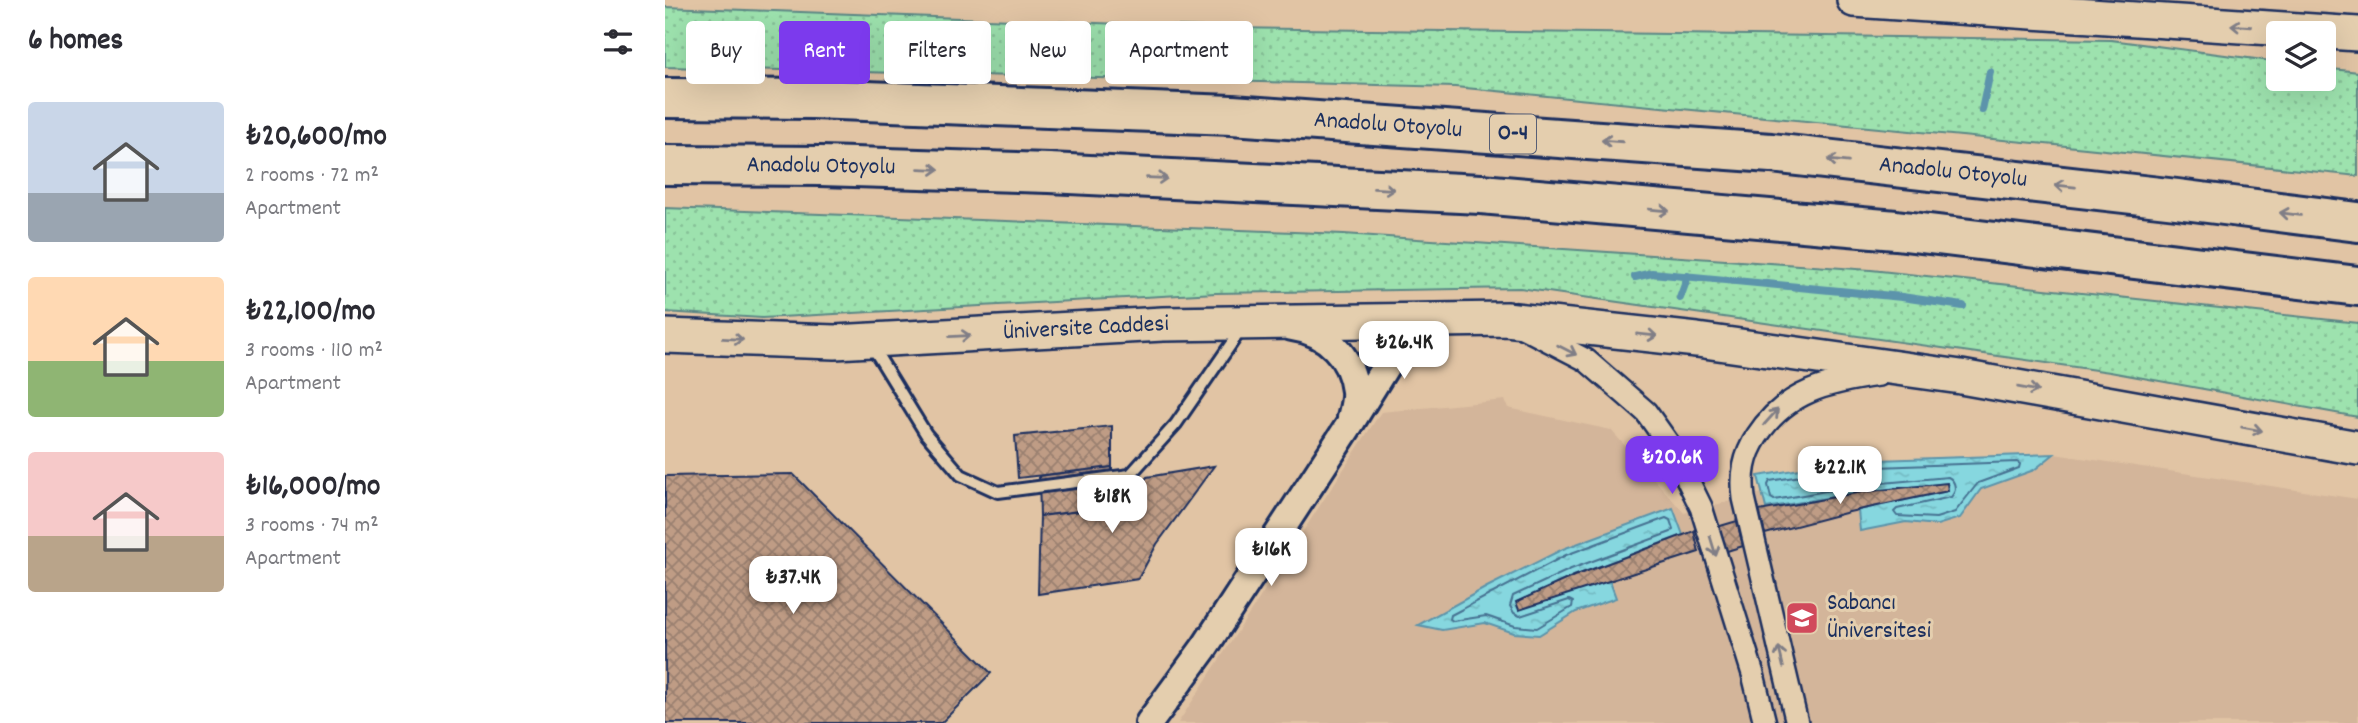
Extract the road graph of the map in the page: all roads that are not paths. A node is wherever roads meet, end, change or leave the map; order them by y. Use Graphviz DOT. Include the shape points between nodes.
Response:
graph roads {
  1 [pos="1854,0"];
  2 [pos="2358,34"];
  3 [pos="665,98"];
  4 [pos="665,165"];
  5 [pos="2358,222"];
  6 [pos="2358,286"];
  7 [pos="1506,319"];
  8 [pos="1443,320"];
  9 [pos="1257,323"];
  10 [pos="665,336"];
  11 [pos="868,341"];
  12 [pos="1961,377"];
  13 [pos="1350,424"];
  14 [pos="2358,448"];
  15 [pos="1149,723"];
  16 [pos="1765,723"];
  17 [pos="1797,723"];
  2 -- 1 [label="main road, one-way"];
  5 -- 3 [label="highway, Anadolu Otoyolu / O-4, one-way" via="1744,151 1231,116 813,99"];
  4 -- 6 [label="highway, Anadolu Otoyolu, one-way" via="1049,173 1481,194 1896,230"];
  7 -- 8 [label="main road, Üniversite Caddesi"];
  7 -- 12 [label="main road, Üniversite Caddesi, one-way"];
  7 -- 16 [label="street, one-way" via="1586,360 1646,412 1673,450 1701,507"];
  8 -- 9 [label="main road, Üniversite Caddesi"];
  8 -- 13 [label="street" via="1411,337 1392,356"];
  11 -- 9 [label="main road, Üniversite Caddesi, one-way"];
  9 -- 11 [label="lane" via="1131,475 998,492 961,475 926,434"];
  9 -- 13 [label="street" via="1307,329 1332,342 1349,365 1355,394"];
  10 -- 11 [label="main road, Üniversite Caddesi, one-way"];
  12 -- 14 [label="main road, Üniversite Caddesi, one-way"];
  17 -- 12 [label="street, one-way" via="1744,498 1744,461 1753,442 1782,406 1817,387 1881,375"];
  13 -- 15 [label="street" via="1204,648"];
}
